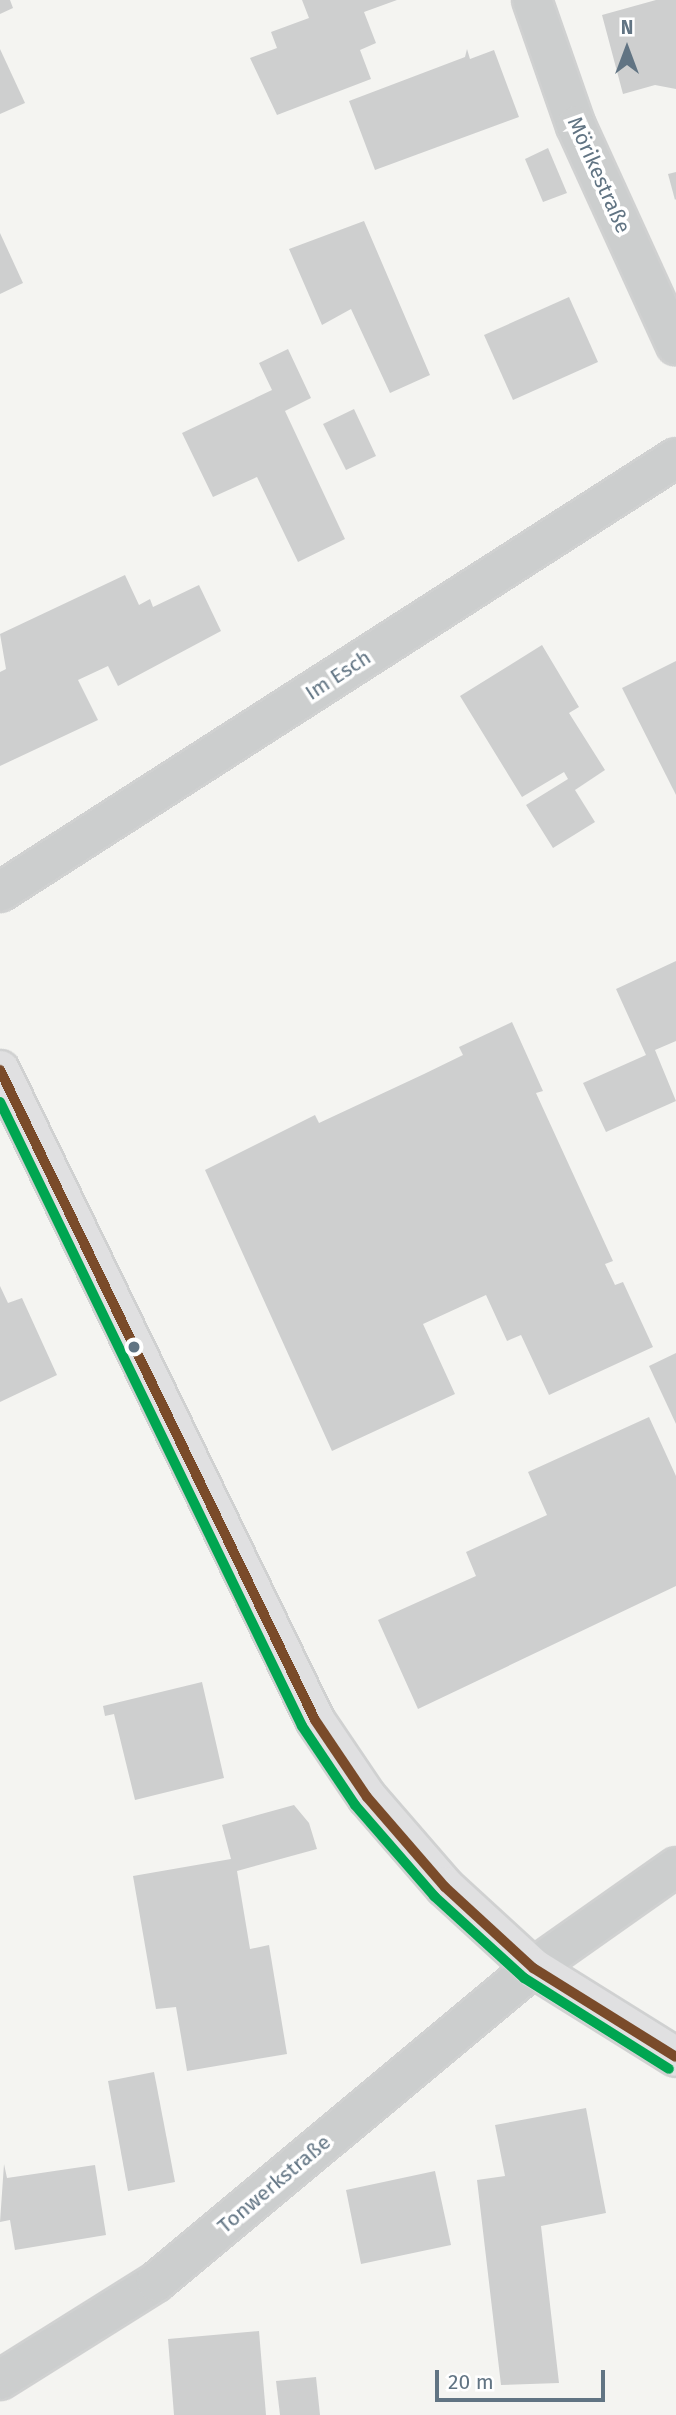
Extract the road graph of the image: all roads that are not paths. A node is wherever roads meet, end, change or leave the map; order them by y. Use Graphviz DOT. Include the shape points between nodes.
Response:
graph roads {
  1 [pos="532,0"];
  2 [pos="676,345"];
  3 [pos="676,458"];
  4 [pos="0,892"];
  5 [pos="0,1070"];
  6 [pos="676,1867"];
  7 [pos="533,1968"];
  8 [pos="676,2057"];
  9 [pos="0,2380"];
  1 -- 2 [label="street, Mörikestraße" via="576,126"];
  3 -- 4 [label="street, Im Esch"];
  5 -- 7 [label="street" via="315,1720 367,1797 445,1887"];
  6 -- 7 [label="street, Tonwerkstraße"];
  7 -- 8 [label="street"];
  7 -- 9 [label="street, Tonwerkstraße" via="156,2282"];
}
